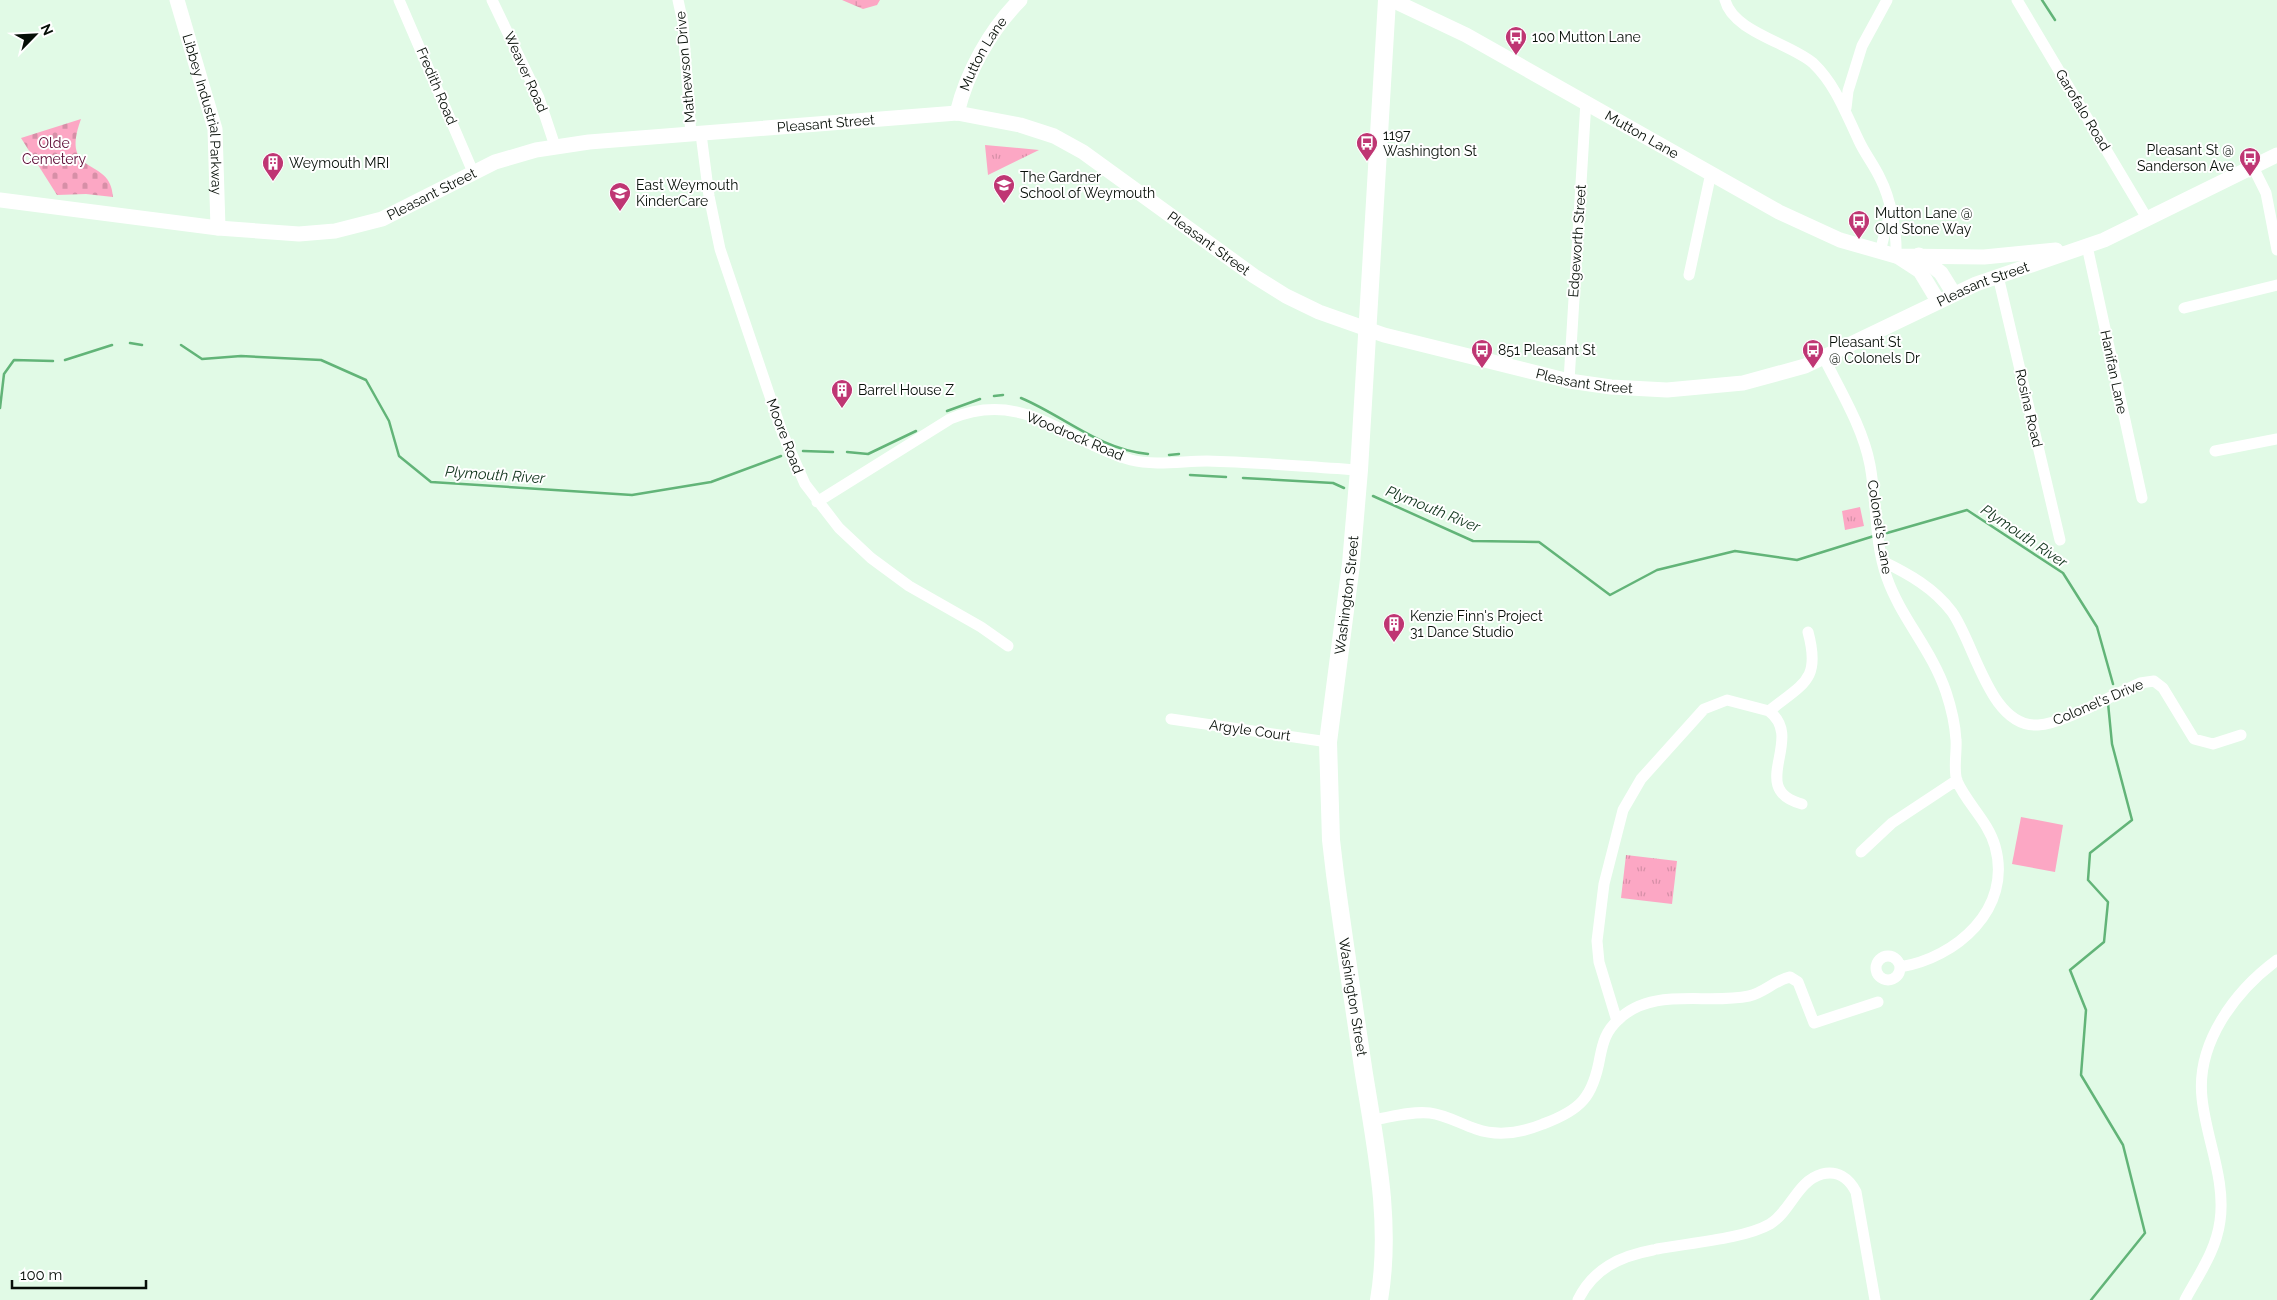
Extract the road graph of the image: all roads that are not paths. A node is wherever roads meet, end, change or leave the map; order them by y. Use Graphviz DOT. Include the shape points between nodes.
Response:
graph roads {
  1 [pos="177,0"];
  2 [pos="399,0"];
  3 [pos="492,0"];
  4 [pos="678,0"];
  5 [pos="1020,0"];
  6 [pos="1387,0"];
  7 [pos="1392,0"];
  8 [pos="1726,0"];
  9 [pos="1887,0"];
  10 [pos="2017,0"];
  11 [pos="1586,101"];
  12 [pos="1846,108"];
  13 [pos="957,113"];
  14 [pos="696,135"];
  15 [pos="555,146"];
  16 [pos="2277,156"];
  17 [pos="2253,167"];
  18 [pos="473,172"];
  19 [pos="1711,173"];
  20 [pos="0,200"];
  21 [pos="1890,212"];
  22 [pos="2148,220"];
  23 [pos="218,228"];
  24 [pos="2087,246"];
  25 [pos="2277,250"];
  26 [pos="1880,252"];
  27 [pos="1896,256"];
  28 [pos="1919,256"];
  29 [pos="1689,275"];
  30 [pos="1998,276"];
  31 [pos="2277,285"];
  32 [pos="1954,294"];
  33 [pos="1938,301"];
  34 [pos="2184,308"];
  35 [pos="1367,330"];
  36 [pos="1824,358"];
  37 [pos="1569,381"];
  38 [pos="2277,439"];
  39 [pos="2215,451"];
  40 [pos="1359,470"];
  41 [pos="2142,498"];
  42 [pos="817,502"];
  43 [pos="2060,540"];
  44 [pos="1882,561"];
  45 [pos="1808,632"];
  46 [pos="1008,646"];
  47 [pos="1769,711"];
  48 [pos="1171,719"];
  49 [pos="2241,735"];
  50 [pos="1328,742"];
  51 [pos="1957,780"];
  52 [pos="1802,804"];
  53 [pos="1861,852"];
  54 [pos="2277,960"];
  55 [pos="1900,967"];
  56 [pos="1878,1002"];
  57 [pos="1617,1021"];
  58 [pos="1373,1120"];
  59 [pos="1379,1300"];
  60 [pos="1578,1300"];
  61 [pos="1875,1300"];
  62 [pos="2185,1300"];
  1 -- 23 [label="main road, Libbey Industrial Parkway" via="215,129"];
  2 -- 18 [label="street, Fredith Road"];
  3 -- 15 [label="street, Weaver Road" via="539,98"];
  4 -- 14 [label="street, Mathewson Drive"];
  5 -- 13 [label="main road, Mutton Lane" via="1001,22 968,78"];
  6 -- 35 [label="main road, Washington Street"];
  7 -- 11 [label="main road, Mutton Lane" via="1466,35"];
  8 -- 12 [label="street" via="1741,23 1788,46 1813,64"];
  9 -- 12 [label="street" via="1862,46 1848,90"];
  10 -- 22 [label="street, Garofalo Road"];
  11 -- 19 [label="main road, Mutton Lane"];
  11 -- 37 [label="street, Edgeworth Street"];
  12 -- 21 [label="street" via="1862,146 1881,178"];
  13 -- 14 [label="main road, Pleasant Street"];
  13 -- 35 [label="main road, Pleasant Street" via="1020,124 1054,136 1100,163 1272,288"];
  14 -- 15 [label="main road, Pleasant Street"];
  14 -- 42 [label="street, Moore Road" via="720,249 790,454 804,484"];
  15 -- 18 [label="main road, Pleasant Street" via="515,155"];
  16 -- 17 [label="main road, Pleasant Street"];
  17 -- 22 [label="main road, Pleasant Street"];
  17 -- 25 [label="street" via="2266,193"];
  18 -- 23 [label="main road, Pleasant Street" via="408,207 354,227 299,234"];
  19 -- 26 [label="main road, Mutton Lane" via="1806,226"];
  19 -- 29 [label="street"];
  20 -- 23 [label="main road, Pleasant Street"];
  21 -- 26 [label="street"];
  21 -- 27 [label="street" via="1896,234"];
  22 -- 24 [label="main road, Pleasant Street"];
  24 -- 28 [label="main road, Mutton Lane" via="1984,257"];
  24 -- 30 [label="main road, Pleasant Street"];
  24 -- 41 [label="street, Hanifan Lane"];
  26 -- 27 [label="main road, Mutton Lane"];
  27 -- 28 [label="main road, Mutton Lane"];
  27 -- 33 [label="main road, Mutton Lane" via="1925,276"];
  28 -- 32 [label="main road" via="1941,272"];
  30 -- 32 [label="main road, Pleasant Street"];
  30 -- 43 [label="street, Rosina Road"];
  31 -- 34 [label="street"];
  32 -- 33 [label="main road, Pleasant Street"];
  33 -- 36 [label="main road, Pleasant Street"];
  35 -- 37 [label="main road, Pleasant Street"];
  35 -- 40 [label="main road, Washington Street"];
  36 -- 37 [label="main road, Pleasant Street" via="1756,380 1688,390 1642,390"];
  36 -- 44 [label="street, Colonel's Lane" via="1866,451 1874,487"];
  38 -- 39 [label="street"];
  40 -- 42 [label="street, Woodrock Road" via="1134,460 1104,451 1019,411 985,409 950,419"];
  40 -- 50 [label="main road, Washington Street" via="1350,573"];
  42 -- 46 [label="street, Moore Road" via="839,528 909,586"];
  44 -- 49 [label="street, Colonel's Drive" via="1919,580 1944,603 1964,633 1994,698 2019,721 2028,725 2056,721 2140,683 2154,681 2163,688 2194,740 2213,744"];
  44 -- 51 [label="street, Colonel's Lane" via="1889,583 1932,659 1945,690 1956,739"];
  45 -- 47 [label="street" via="1814,663 1808,677"];
  47 -- 52 [label="street" via="1782,725 1784,735 1777,764 1777,784 1789,799"];
  47 -- 57 [label="street" via="1727,700 1704,710 1641,779 1623,810 1604,884 1597,941 1599,962"];
  48 -- 50 [label="street, Argyle Court"];
  50 -- 58 [label="main road, Washington Street" via="1335,874"];
  51 -- 53 [label="street" via="1892,823"];
  51 -- 55 [label="street" via="1983,818 1995,847 1998,867 1995,892 1983,917 1961,941 1934,957"];
  54 -- 62 [label="street" via="2247,986 2227,1010 2207,1053 2202,1097 2221,1192 2220,1220 2208,1262"];
  56 -- 57 [label="street" via="1814,1023 1798,982 1790,977 1749,996 1645,1003 1632,1008"];
  57 -- 58 [label="street" via="1604,1041 1597,1075 1588,1095 1574,1110 1544,1124 1514,1132 1494,1133 1429,1113"];
  58 -- 59 [label="main road, Washington Street" via="1384,1241"];
  60 -- 61 [label="street" via="1591,1280 1605,1267 1632,1254 1763,1228 1778,1218 1808,1181 1835,1173 1848,1180 1856,1192"];
}
